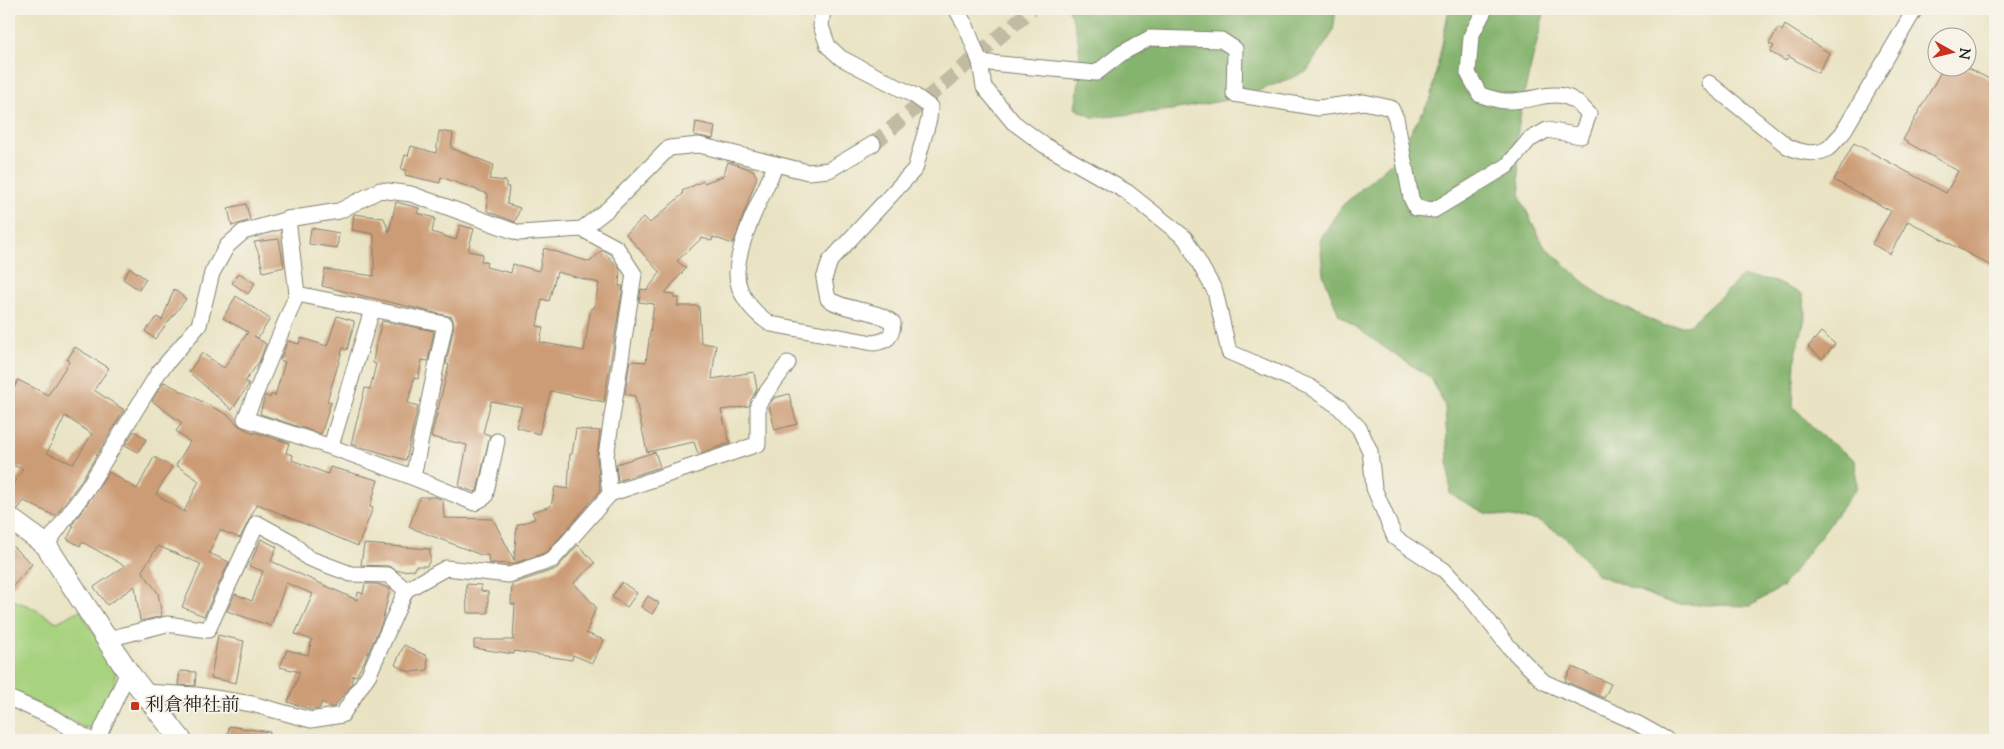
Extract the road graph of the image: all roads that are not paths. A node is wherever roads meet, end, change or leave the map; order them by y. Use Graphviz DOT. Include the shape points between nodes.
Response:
graph roads {
  1 [pos="823,9"];
  2 [pos="956,9"];
  3 [pos="1485,9"];
  4 [pos="1915,9"];
  5 [pos="980,62"];
  6 [pos="1709,83"];
  7 [pos="873,144"];
  8 [pos="776,164"];
  9 [pos="288,219"];
  10 [pos="582,229"];
  11 [pos="297,294"];
  12 [pos="372,310"];
  13 [pos="788,363"];
  14 [pos="496,441"];
  15 [pos="331,446"];
  16 [pos="413,476"];
  17 [pos="610,494"];
  18 [pos="9,518"];
  19 [pos="46,546"];
  20 [pos="406,590"];
  21 [pos="108,639"];
  22 [pos="128,672"];
  23 [pos="144,692"];
  24 [pos="9,698"];
  25 [pos="90,740"];
  26 [pos="97,740"];
  27 [pos="181,740"];
  28 [pos="1667,740"];
  1 -- 8 [label="street" via="821,26 828,46 842,58 930,107 930,119 915,170 830,260 824,279 828,299 838,306 886,317 893,323 892,334 886,341 873,343 771,324 757,316 744,298 737,273 744,241"];
  2 -- 5 [label="street"];
  3 -- 5 [label="street" via="1471,36 1468,73 1480,95 1506,101 1556,94 1577,100 1589,114 1581,136 1547,130 1530,140 1507,166 1434,210 1416,208 1411,198 1392,108 1364,102 1318,108 1234,94 1235,49 1221,40 1150,38 1096,72"];
  4 -- 6 [label="street" via="1842,134 1827,149 1810,153 1798,152 1787,146"];
  5 -- 28 [label="street" via="984,87 1014,122 1044,145 1127,192 1185,238 1215,291 1229,352 1310,387 1338,406 1359,428 1370,451 1374,488 1395,538 1444,570 1509,647 1544,682 1631,720"];
  7 -- 8 [label="street" via="829,170 808,172"];
  8 -- 10 [label="street" via="700,145 669,148 608,209"];
  9 -- 10 [label="street" via="339,211 380,190 411,194 520,233"];
  9 -- 11 [label="street"];
  9 -- 19 [label="street" via="243,232 227,246 212,273 199,325 159,372 86,489"];
  10 -- 17 [label="street" via="617,248 634,274 606,456"];
  11 -- 12 [label="street"];
  11 -- 15 [label="street" via="245,419"];
  12 -- 15 [label="street"];
  12 -- 16 [label="street" via="446,324"];
  13 -- 17 [label="street" via="758,404 758,444"];
  14 -- 16 [label="street" via="485,497 474,503"];
  15 -- 16 [label="street"];
  17 -- 20 [label="street" via="552,560 510,574 446,568"];
  18 -- 19 [label="street"];
  19 -- 21 [label="street"];
  20 -- 21 [label="street" via="388,575 351,574 308,558 290,541 257,523 208,630 167,624"];
  20 -- 23 [label="street" via="369,674 342,715 311,720 252,704 196,695"];
  21 -- 22 [label="street"];
  22 -- 23 [label="street"];
  22 -- 26 [label="street"];
  23 -- 27 [label="street"];
  24 -- 25 [label="street" via="56,719"];
}
